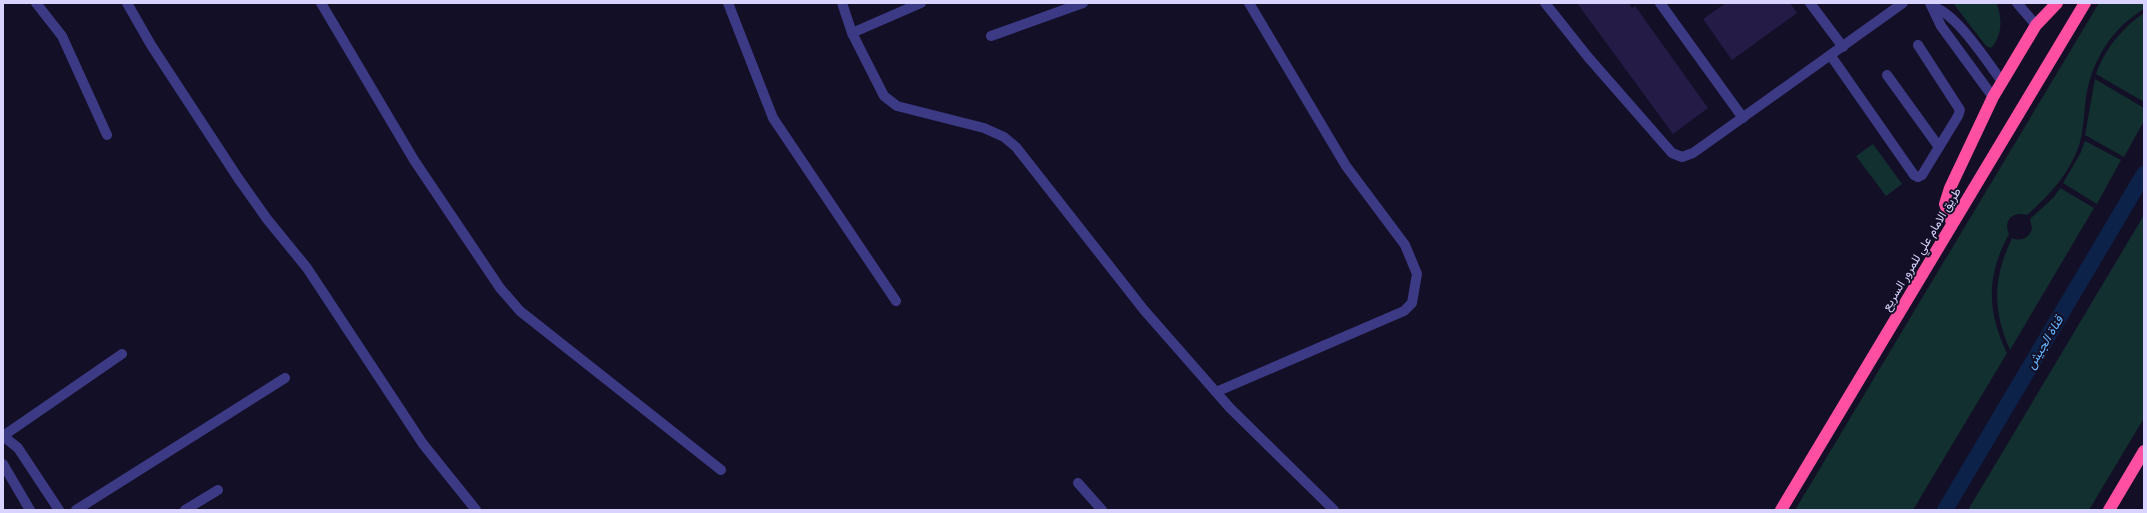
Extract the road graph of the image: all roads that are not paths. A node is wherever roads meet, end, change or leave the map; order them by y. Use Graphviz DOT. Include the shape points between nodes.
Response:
graph roads {
  1 [pos="36,3"];
  2 [pos="127,3"];
  3 [pos="321,3"];
  4 [pos="728,3"];
  5 [pos="842,3"];
  6 [pos="921,3"];
  7 [pos="1083,3"];
  8 [pos="1249,3"];
  9 [pos="1545,3"];
  10 [pos="1660,3"];
  11 [pos="1810,3"];
  12 [pos="1903,3"];
  13 [pos="2017,3"];
  14 [pos="2057,3"];
  15 [pos="2085,3"];
  16 [pos="1931,5"];
  17 [pos="2036,25"];
  18 [pos="852,34"];
  19 [pos="991,36"];
  20 [pos="1918,45"];
  21 [pos="1843,47"];
  22 [pos="1830,56"];
  23 [pos="1887,75"];
  24 [pos="2002,80"];
  25 [pos="1992,97"];
  26 [pos="1743,118"];
  27 [pos="107,135"];
  28 [pos="1939,147"];
  29 [pos="1952,223"];
  30 [pos="896,301"];
  31 [pos="122,354"];
  32 [pos="285,378"];
  33 [pos="1216,392"];
  34 [pos="3,436"];
  35 [pos="2144,452"];
  36 [pos="3,464"];
  37 [pos="722,470"];
  38 [pos="1078,483"];
  39 [pos="218,490"];
  40 [pos="30,510"];
  41 [pos="59,510"];
  42 [pos="76,510"];
  43 [pos="185,510"];
  44 [pos="476,510"];
  45 [pos="1102,510"];
  46 [pos="1334,510"];
  47 [pos="1781,510"];
  48 [pos="2109,510"];
  1 -- 27 [label="street" via="62,36"];
  2 -- 44 [label="street" via="151,45 238,178 307,268 423,444"];
  3 -- 37 [label="street" via="414,160 500,288 520,310"];
  4 -- 30 [label="street" via="773,118"];
  5 -- 18 [label="street"];
  6 -- 18 [label="street"];
  7 -- 19 [label="street"];
  8 -- 33 [label="street" via="1346,166 1405,245 1417,274 1412,303 1404,310"];
  9 -- 26 [label="street" via="1588,57 1672,153 1682,157 1688,156"];
  10 -- 26 [label="street"];
  11 -- 21 [label="street"];
  12 -- 21 [label="street"];
  13 -- 17 [label="street"];
  14 -- 17 [label="highway"];
  15 -- 29 [label="highway, طريق الامام علي للمرور السريع"];
  16 -- 24 [label="street" via="1952,18"];
  16 -- 25 [label="street" via="1941,26"];
  17 -- 24 [label="highway"];
  18 -- 33 [label="street" via="888,100 897,106 984,128 1004,137 1016,148 1144,310"];
  20 -- 28 [label="street" via="1960,110"];
  21 -- 22 [label="street"];
  22 -- 26 [label="street"];
  22 -- 28 [label="street" via="1916,177 1922,175"];
  23 -- 28 [label="street"];
  24 -- 25 [label="highway"];
  25 -- 29 [label="highway" via="1950,188 1945,204"];
  29 -- 47 [label="highway, طريق الامام علي للمرور السريع"];
  31 -- 34 [label="street"];
  32 -- 42 [label="street"];
  33 -- 46 [label="street"];
  34 -- 41 [label="street" via="18,448"];
  35 -- 48 [label="highway"];
  36 -- 40 [label="street"];
  38 -- 45 [label="street"];
  39 -- 43 [label="street"];
}
